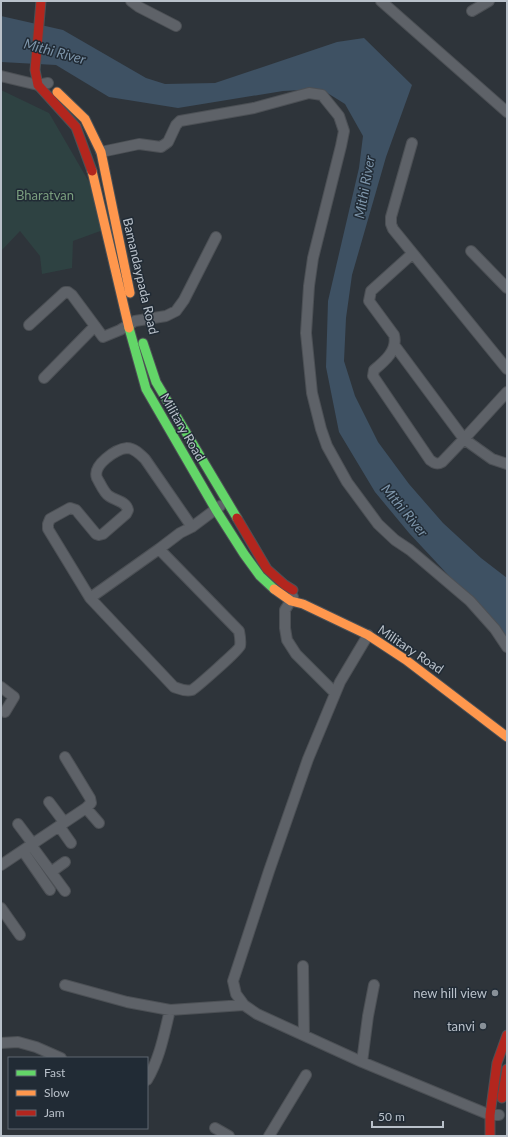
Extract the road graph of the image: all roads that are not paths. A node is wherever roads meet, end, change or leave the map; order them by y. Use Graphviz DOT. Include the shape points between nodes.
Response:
graph roads {
  1 [pos="41,1"];
  2 [pos="381,1"];
  3 [pos="489,1"];
  4 [pos="138,3"];
  5 [pos="472,12"];
  6 [pos="176,26"];
  7 [pos="46,54"];
  8 [pos="43,74"];
  9 [pos="1,76"];
  10 [pos="38,85"];
  11 [pos="507,112"];
  12 [pos="412,143"];
  13 [pos="101,152"];
  14 [pos="216,237"];
  15 [pos="471,251"];
  16 [pos="412,254"];
  17 [pos="125,269"];
  18 [pos="115,272"];
  19 [pos="507,288"];
  20 [pos="132,323"];
  21 [pos="29,325"];
  22 [pos="95,326"];
  23 [pos="395,346"];
  24 [pos="507,369"];
  25 [pos="44,378"];
  26 [pos="507,392"];
  27 [pos="464,439"];
  28 [pos="507,464"];
  29 [pos="208,469"];
  30 [pos="196,476"];
  31 [pos="227,502"];
  32 [pos="216,510"];
  33 [pos="192,527"];
  34 [pos="159,549"];
  35 [pos="267,569"];
  36 [pos="260,576"];
  37 [pos="282,589"];
  38 [pos="294,596"];
  39 [pos="90,598"];
  40 [pos="346,620"];
  41 [pos="368,635"];
  42 [pos="396,642"];
  43 [pos="507,647"];
  44 [pos="1,687"];
  45 [pos="459,689"];
  46 [pos="335,693"];
  47 [pos="4,712"];
  48 [pos="486,715"];
  49 [pos="507,727"];
  50 [pos="507,737"];
  51 [pos="65,757"];
  52 [pos="49,802"];
  53 [pos="86,808"];
  54 [pos="99,823"];
  55 [pos="18,824"];
  56 [pos="62,824"];
  57 [pos="71,843"];
  58 [pos="29,847"];
  59 [pos="3,861"];
  60 [pos="65,862"];
  61 [pos="51,872"];
  62 [pos="50,890"];
  63 [pos="65,891"];
  64 [pos="1,908"];
  65 [pos="20,935"];
  66 [pos="303,966"];
  67 [pos="65,985"];
  68 [pos="374,985"];
  69 [pos="244,1005"];
  70 [pos="170,1010"];
  71 [pos="304,1035"];
  72 [pos="506,1040"];
  73 [pos="1,1043"];
  74 [pos="59,1057"];
  75 [pos="362,1062"];
  76 [pos="507,1069"];
  77 [pos="306,1075"];
  78 [pos="148,1078"];
  79 [pos="496,1117"];
  80 [pos="215,1128"];
  81 [pos="229,1136"];
  82 [pos="268,1136"];
  83 [pos="490,1136"];
  1 -- 8 [label="street"];
  2 -- 11 [label="street"];
  3 -- 5 [label="street"];
  4 -- 6 [label="street"];
  7 -- 8 [label="street"];
  8 -- 10 [label="street"];
  8 -- 10 [label="street"];
  8 -- 13 [label="street, Bamandaypada Road" via="85,119"];
  9 -- 10 [label="street"];
  10 -- 18 [label="street, Military Road" via="76,127 94,176"];
  12 -- 16 [label="street" via="391,224"];
  13 -- 17 [label="street, Bamandaypada Road"];
  13 -- 43 [label="street" via="139,144 161,147 168,142 180,121 254,108 309,93 322,95 331,105 339,116 344,131 313,258 306,333 312,393 321,429 327,446 347,482 378,524 470,601"];
  14 -- 20 [label="street" via="184,300 176,310 166,316"];
  15 -- 19 [label="street"];
  16 -- 23 [label="street" via="371,291 370,296 370,302 394,335"];
  16 -- 24 [label="street"];
  17 -- 18 [label="street"];
  17 -- 20 [label="street, Bamandaypada Road"];
  18 -- 20 [label="street, Military Road"];
  20 -- 22 [label="street" via="104,337"];
  20 -- 29 [label="street, Bamandaypada Road" via="156,382"];
  20 -- 30 [label="street, Military Road" via="146,389"];
  21 -- 22 [label="street" via="68,292"];
  22 -- 25 [label="street"];
  23 -- 27 [label="street"];
  23 -- 27 [label="street" via="382,364 374,370 373,376 430,460 438,464 442,462"];
  26 -- 27 [label="street"];
  27 -- 28 [label="street" via="492,459"];
  29 -- 30 [label="street"];
  29 -- 31 [label="street, Bamandaypada Road"];
  30 -- 32 [label="street, Military Road"];
  31 -- 32 [label="street"];
  31 -- 35 [label="street, Bamandaypada Road"];
  32 -- 33 [label="street"];
  32 -- 36 [label="street, Military Road"];
  33 -- 34 [label="street"];
  33 -- 39 [label="street" via="145,459 128,448 119,450 100,464 97,477 109,496 128,508 126,514 103,534 96,534 76,510 70,508 50,519 48,524 48,529"];
  34 -- 39 [label="street"];
  34 -- 39 [label="street" via="239,631 240,647 192,690 182,691 174,687"];
  35 -- 36 [label="street"];
  35 -- 37 [label="street, Bamandaypada Road"];
  36 -- 37 [label="street, Military Road" via="270,586"];
  37 -- 38 [label="street, Military Road"];
  38 -- 40 [label="street, Military Road" via="303,604"];
  38 -- 46 [label="street" via="285,610 287,640 296,654"];
  40 -- 41 [label="street, Military Road"];
  40 -- 42 [label="street"];
  41 -- 46 [label="street"];
  41 -- 48 [label="street, Military Road" via="439,679"];
  44 -- 47 [label="street" via="14,697"];
  45 -- 48 [label="street"];
  46 -- 69 [label="street" via="308,759 233,981 236,994"];
  48 -- 49 [label="street"];
  48 -- 50 [label="street, Military Road"];
  51 -- 53 [label="street" via="90,798 91,803"];
  52 -- 56 [label="street"];
  53 -- 54 [label="street"];
  53 -- 56 [label="street"];
  55 -- 58 [label="street"];
  56 -- 57 [label="street"];
  56 -- 58 [label="street"];
  58 -- 59 [label="street"];
  58 -- 61 [label="street"];
  58 -- 62 [label="street"];
  60 -- 61 [label="street"];
  61 -- 63 [label="street"];
  64 -- 65 [label="street"];
  66 -- 71 [label="street"];
  67 -- 70 [label="street" via="127,1002"];
  68 -- 75 [label="street"];
  69 -- 70 [label="street"];
  69 -- 71 [label="street" via="257,1014"];
  70 -- 78 [label="street" via="162,1045"];
  71 -- 75 [label="street"];
  72 -- 79 [label="street" via="497,1063"];
  73 -- 74 [label="street" via="18,1042"];
  75 -- 79 [label="street"];
  76 -- 79 [label="street"];
  77 -- 82 [label="street"];
  79 -- 83 [label="street"];
  80 -- 81 [label="street"];
}
